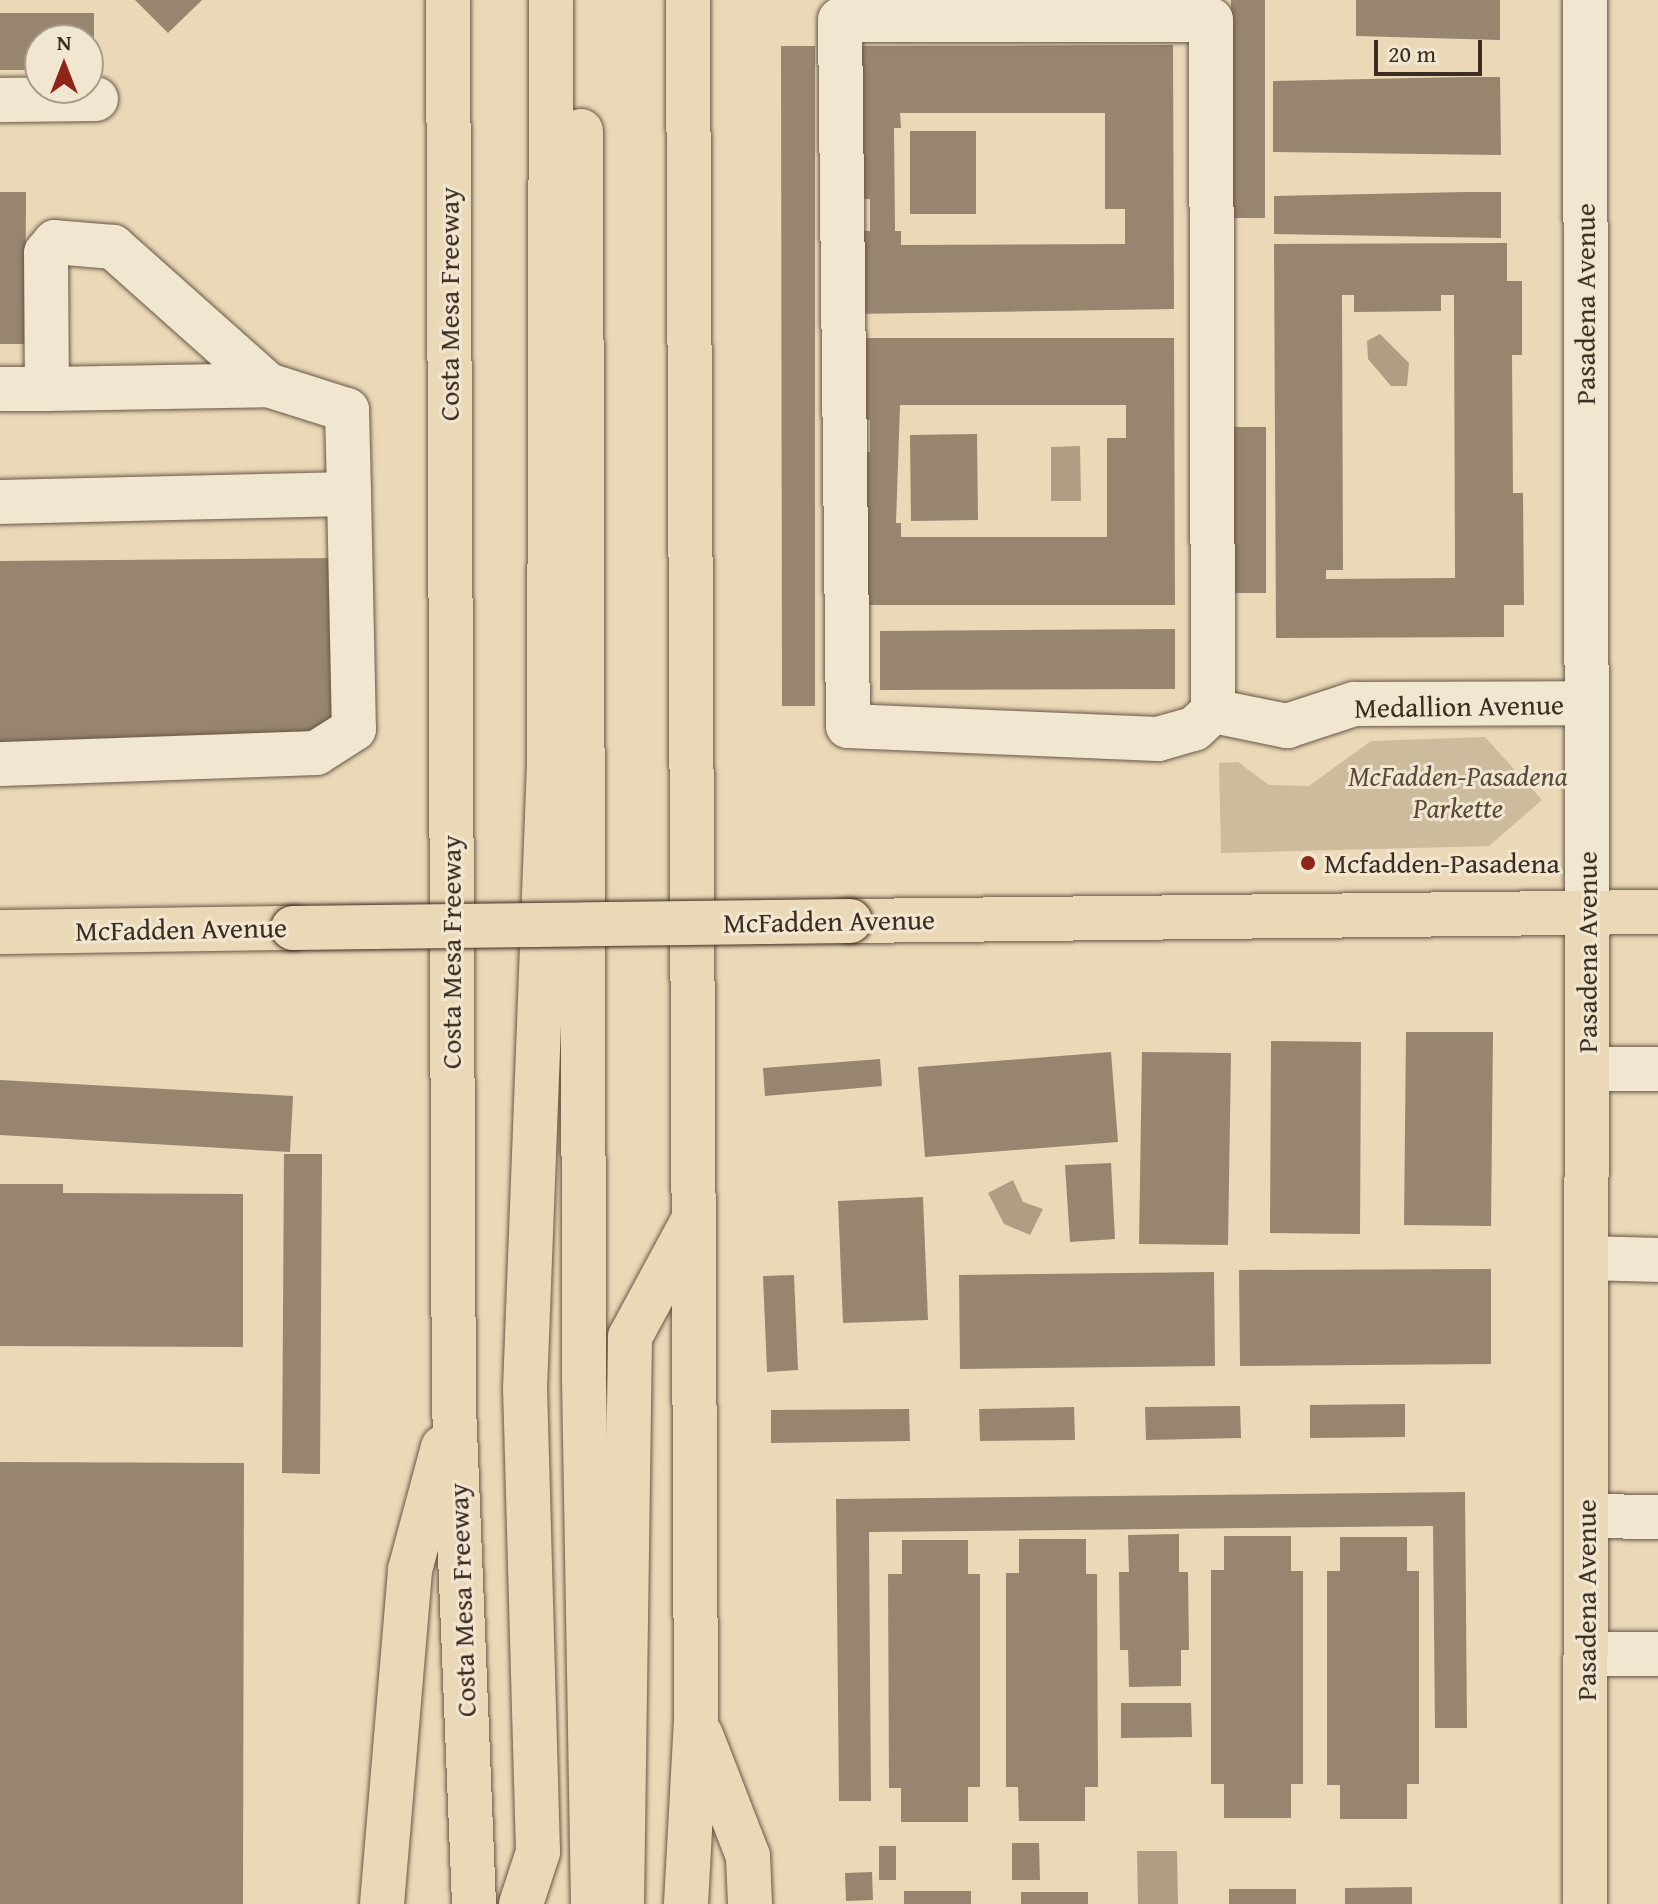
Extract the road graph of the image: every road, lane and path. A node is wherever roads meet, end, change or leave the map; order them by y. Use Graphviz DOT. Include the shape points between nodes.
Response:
graph roads {
  1 [pos="448,0"];
  2 [pos="551,0"];
  3 [pos="581,0"];
  4 [pos="1585,0"];
  5 [pos="688,1"];
  6 [pos="0,100"];
  7 [pos="24,100"];
  8 [pos="268,385"];
  9 [pos="0,389"];
  10 [pos="47,389"];
  11 [pos="349,494"];
  12 [pos="0,502"];
  13 [pos="1586,703"];
  14 [pos="1213,711"];
  15 [pos="0,764"];
  16 [pos="566,766"];
  17 [pos="1658,912"];
  18 [pos="1587,913"];
  19 [pos="0,932"];
  20 [pos="1588,1069"];
  21 [pos="1658,1069"];
  22 [pos="694,1218"];
  23 [pos="1588,1258"];
  24 [pos="1658,1260"];
  25 [pos="454,1406"];
  26 [pos="1587,1516"];
  27 [pos="1658,1517"];
  28 [pos="1586,1654"];
  29 [pos="1658,1654"];
  30 [pos="696,1721"];
  31 [pos="382,1904"];
  32 [pos="474,1904"];
  33 [pos="521,1904"];
  34 [pos="593,1904"];
  35 [pos="622,1904"];
  36 [pos="686,1904"];
  37 [pos="750,1904"];
  38 [pos="1585,1904"];
  1 -- 25 [label="main road, Costa Mesa Freeway"];
  2 -- 16 [label="main road"];
  3 -- 16 [label="main road"];
  4 -- 13 [label="street, Pasadena Avenue"];
  5 -- 22 [label="main road"];
  6 -- 7 [label="street"];
  8 -- 10 [label="street"];
  8 -- 10 [label="street" via="113,247 55,242 46,253"];
  8 -- 11 [label="street" via="347,410"];
  9 -- 10 [label="street"];
  11 -- 12 [label="street"];
  11 -- 15 [label="street" via="354,729 335,746 316,753"];
  13 -- 14 [label="street, Medallion Avenue" via="1354,704 1287,726"];
  13 -- 18 [label="street, Pasadena Avenue"];
  14 -- 14 [label="street" via="1194,729 1158,739 848,726 840,20 1211,20"];
  16 -- 33 [label="main road" via="525,1389 538,1852"];
  16 -- 34 [label="main road"];
  17 -- 18 [label="main road, McFadden Avenue"];
  18 -- 19 [label="main road, McFadden Avenue, bridge"];
  18 -- 20 [label="main road, Pasadena Avenue"];
  20 -- 21 [label="street"];
  20 -- 23 [label="main road, Pasadena Avenue"];
  22 -- 30 [label="main road"];
  22 -- 35 [label="main road" via="630,1337"];
  23 -- 24 [label="street"];
  23 -- 26 [label="main road, Pasadena Avenue"];
  25 -- 31 [label="main road" via="410,1570"];
  25 -- 32 [label="main road, Costa Mesa Freeway"];
  26 -- 27 [label="street"];
  26 -- 28 [label="main road, Pasadena Avenue"];
  28 -- 29 [label="street"];
  28 -- 38 [label="main road, Pasadena Avenue"];
  30 -- 36 [label="main road"];
  30 -- 37 [label="main road" via="748,1856"];
}
